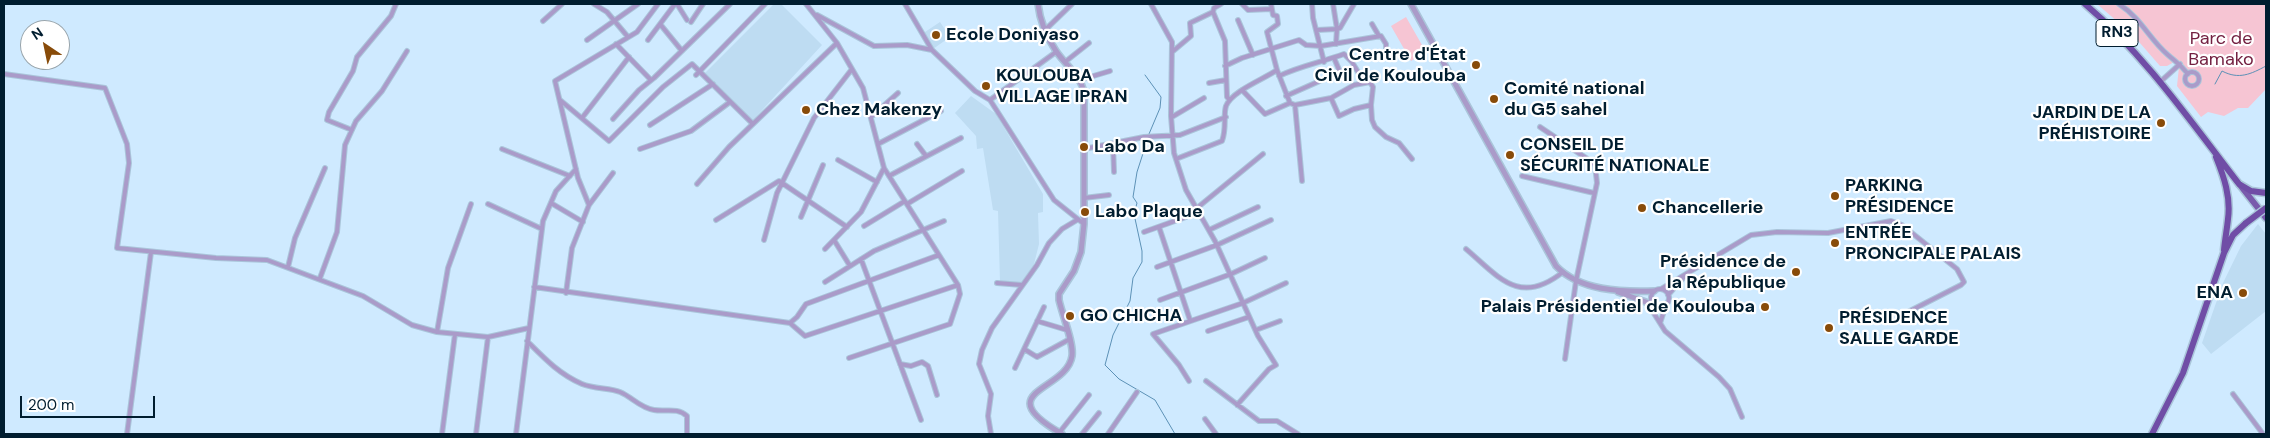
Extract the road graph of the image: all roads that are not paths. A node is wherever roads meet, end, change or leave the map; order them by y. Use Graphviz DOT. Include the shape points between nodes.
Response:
graph roads {
  1 [pos="396,4"];
  2 [pos="562,4"];
  3 [pos="594,4"];
  4 [pos="638,4"];
  5 [pos="658,4"];
  6 [pos="676,4"];
  7 [pos="703,4"];
  8 [pos="730,4"];
  9 [pos="766,4"];
  10 [pos="806,4"];
  11 [pos="905,4"];
  12 [pos="1038,4"];
  13 [pos="1072,4"];
  14 [pos="1151,4"];
  15 [pos="1222,4"];
  16 [pos="1242,4"];
  17 [pos="1271,4"];
  18 [pos="1312,4"];
  19 [pos="1333,4"];
  20 [pos="1354,4"];
  21 [pos="1411,4"];
  22 [pos="2085,4"];
  23 [pos="2119,4"];
  24 [pos="1271,9"];
  25 [pos="1213,12"];
  26 [pos="816,14"];
  27 [pos="614,20"];
  28 [pos="1238,20"];
  29 [pos="543,21"];
  30 [pos="660,24"];
  31 [pos="1372,24"];
  32 [pos="1337,29"];
  33 [pos="1317,30"];
  34 [pos="1044,31"];
  35 [pos="1379,36"];
  36 [pos="628,37"];
  37 [pos="587,40"];
  38 [pos="648,40"];
  39 [pos="837,43"];
  40 [pos="1088,43"];
  41 [pos="616,44"];
  42 [pos="1336,44"];
  43 [pos="1321,46"];
  44 [pos="1271,49"];
  45 [pos="932,50"];
  46 [pos="407,51"];
  47 [pos="682,51"];
  48 [pos="1056,52"];
  49 [pos="1172,52"];
  50 [pos="1253,55"];
  51 [pos="1386,56"];
  52 [pos="628,57"];
  53 [pos="1334,58"];
  54 [pos="1065,62"];
  55 [pos="1324,62"];
  56 [pos="2180,64"];
  57 [pos="1225,66"];
  58 [pos="852,70"];
  59 [pos="1277,70"];
  60 [pos="699,71"];
  61 [pos="1110,71"];
  62 [pos="4,74"];
  63 [pos="2188,74"];
  64 [pos="696,75"];
  65 [pos="1279,76"];
  66 [pos="652,79"];
  67 [pos="1080,80"];
  68 [pos="1226,80"];
  69 [pos="1364,82"];
  70 [pos="2160,82"];
  71 [pos="1209,83"];
  72 [pos="713,84"];
  73 [pos="663,87"];
  74 [pos="1242,90"];
  75 [pos="898,93"];
  76 [pos="1286,96"];
  77 [pos="1204,98"];
  78 [pos="1331,98"];
  79 [pos="1229,99"];
  80 [pos="560,100"];
  81 [pos="990,100"];
  82 [pos="730,102"];
  83 [pos="1292,104"];
  84 [pos="1370,106"];
  85 [pos="941,112"];
  86 [pos="871,117"];
  87 [pos="1172,117"];
  88 [pos="1226,117"];
  89 [pos="582,118"];
  90 [pos="613,119"];
  91 [pos="753,124"];
  92 [pos="650,125"];
  93 [pos="1540,127"];
  94 [pos="352,130"];
  95 [pos="1173,135"];
  96 [pos="961,138"];
  97 [pos="878,144"];
  98 [pos="917,144"];
  99 [pos="1113,144"];
  100 [pos="502,149"];
  101 [pos="640,149"];
  102 [pos="1084,149"];
  103 [pos="2212,149"];
  104 [pos="1263,154"];
  105 [pos="926,156"];
  106 [pos="1176,159"];
  107 [pos="1412,159"];
  108 [pos="838,160"];
  109 [pos="823,165"];
  110 [pos="325,168"];
  111 [pos="576,168"];
  112 [pos="884,168"];
  113 [pos="962,171"];
  114 [pos="1114,172"];
  115 [pos="614,174"];
  116 [pos="570,176"];
  117 [pos="889,176"];
  118 [pos="1522,176"];
  119 [pos="782,182"];
  120 [pos="877,182"];
  121 [pos="1302,182"];
  122 [pos="697,184"];
  123 [pos="2239,184"];
  124 [pos="1594,193"];
  125 [pos="2266,193"];
  126 [pos="1110,196"];
  127 [pos="1084,198"];
  128 [pos="808,200"];
  129 [pos="906,202"];
  130 [pos="551,203"];
  131 [pos="471,204"];
  132 [pos="488,204"];
  133 [pos="589,205"];
  134 [pos="1196,208"];
  135 [pos="1258,208"];
  136 [pos="2266,208"];
  137 [pos="801,217"];
  138 [pos="2266,218"];
  139 [pos="716,220"];
  140 [pos="1077,220"];
  141 [pos="1270,220"];
  142 [pos="944,221"];
  143 [pos="582,222"];
  144 [pos="1084,224"];
  145 [pos="864,226"];
  146 [pos="847,227"];
  147 [pos="1159,227"];
  148 [pos="542,229"];
  149 [pos="923,230"];
  150 [pos="1209,230"];
  151 [pos="1144,232"];
  152 [pos="764,240"];
  153 [pos="834,240"];
  154 [pos="1217,245"];
  155 [pos="1466,248"];
  156 [pos="825,249"];
  157 [pos="151,252"];
  158 [pos="2224,253"];
  159 [pos="939,255"];
  160 [pos="1265,258"];
  161 [pos="861,259"];
  162 [pos="1171,262"];
  163 [pos="850,266"];
  164 [pos="288,267"];
  165 [pos="1157,267"];
  166 [pos="1563,272"];
  167 [pos="1230,274"];
  168 [pos="1686,275"];
  169 [pos="320,278"];
  170 [pos="869,281"];
  171 [pos="1576,281"];
  172 [pos="825,282"];
  173 [pos="997,283"];
  174 [pos="1286,283"];
  175 [pos="958,285"];
  176 [pos="1022,285"];
  177 [pos="534,287"];
  178 [pos="1608,289"];
  179 [pos="1661,289"];
  180 [pos="1654,291"];
  181 [pos="1180,292"];
  182 [pos="566,293"];
  183 [pos="1668,295"];
  184 [pos="1160,300"];
  185 [pos="1646,301"];
  186 [pos="1243,303"];
  187 [pos="1654,304"];
  188 [pos="1666,304"];
  189 [pos="1044,307"];
  190 [pos="881,312"];
  191 [pos="1906,313"];
  192 [pos="1250,317"];
  193 [pos="1190,320"];
  194 [pos="1280,321"];
  195 [pos="1037,322"];
  196 [pos="790,323"];
  197 [pos="1660,326"];
  198 [pos="529,328"];
  199 [pos="1067,330"];
  200 [pos="1256,330"];
  201 [pos="1208,331"];
  202 [pos="438,332"];
  203 [pos="455,334"];
  204 [pos="488,337"];
  205 [pos="1070,339"];
  206 [pos="527,341"];
  207 [pos="892,343"];
  208 [pos="1024,349"];
  209 [pos="849,358"];
  210 [pos="1564,359"];
  211 [pos="900,364"];
  212 [pos="1014,368"];
  213 [pos="1189,381"];
  214 [pos="1206,382"];
  215 [pos="1137,392"];
  216 [pos="2233,394"];
  217 [pos="937,395"];
  218 [pos="1089,395"];
  219 [pos="1237,405"];
  220 [pos="1099,413"];
  221 [pos="1742,417"];
  222 [pos="1205,419"];
  223 [pos="921,420"];
  224 [pos="1060,433"];
  225 [pos="127,434"];
  226 [pos="442,434"];
  227 [pos="476,434"];
  228 [pos="516,434"];
  229 [pos="687,434"];
  230 [pos="991,434"];
  231 [pos="1082,434"];
  232 [pos="1108,434"];
  233 [pos="1216,434"];
  234 [pos="1298,434"];
  235 [pos="2152,434"];
  236 [pos="2263,434"];
  1 -- 94 [label="street" via="391,16 357,57 353,72 329,112 327,120"];
  2 -- 29 [label="street"];
  3 -- 27 [label="street"];
  4 -- 27 [label="street"];
  5 -- 36 [label="street" via="637,32"];
  6 -- 7 [label="street" via="689,21"];
  6 -- 30 [label="street"];
  8 -- 47 [label="street"];
  9 -- 60 [label="street"];
  10 -- 26 [label="street"];
  11 -- 45 [label="street"];
  12 -- 34 [label="street"];
  13 -- 34 [label="street"];
  14 -- 49 [label="street" via="1172,42"];
  15 -- 25 [label="street"];
  16 -- 24 [label="street" via="1248,10"];
  17 -- 24 [label="street"];
  18 -- 33 [label="street"];
  19 -- 32 [label="street"];
  20 -- 32 [label="street"];
  21 -- 166 [label="street" via="1550,257"];
  22 -- 70 [label="highway, RN3" via="2113,29"];
  23 -- 56 [label="street" via="2140,21 2168,55"];
  24 -- 44 [label="street" via="1278,24 1267,32"];
  25 -- 49 [label="street" via="1190,23 1191,36"];
  25 -- 57 [label="street" via="1225,40"];
  26 -- 39 [label="street"];
  26 -- 45 [label="street" via="874,46"];
  27 -- 36 [label="street"];
  27 -- 37 [label="street"];
  28 -- 50 [label="street"];
  30 -- 38 [label="street"];
  30 -- 47 [label="street"];
  31 -- 35 [label="street"];
  32 -- 33 [label="street"];
  32 -- 42 [label="street"];
  33 -- 43 [label="street"];
  34 -- 48 [label="street"];
  35 -- 42 [label="street"];
  35 -- 51 [label="street" via="1386,44"];
  36 -- 41 [label="street"];
  39 -- 58 [label="street"];
  39 -- 91 [label="street"];
  40 -- 54 [label="street"];
  41 -- 52 [label="street"];
  41 -- 80 [label="street" via="555,81"];
  42 -- 43 [label="street"];
  43 -- 44 [label="street" via="1306,45 1299,40"];
  43 -- 55 [label="street"];
  44 -- 50 [label="street"];
  44 -- 59 [label="street"];
  45 -- 81 [label="street" via="975,91"];
  46 -- 94 [label="street"];
  47 -- 66 [label="street"];
  48 -- 54 [label="street"];
  48 -- 81 [label="street"];
  49 -- 87 [label="street"];
  50 -- 57 [label="street"];
  52 -- 66 [label="street"];
  52 -- 89 [label="street"];
  53 -- 55 [label="street"];
  53 -- 69 [label="street" via="1344,54 1348,57"];
  53 -- 76 [label="street" via="1340,72"];
  54 -- 67 [label="street"];
  55 -- 65 [label="street"];
  56 -- 63 [label="street"];
  56 -- 70 [label="street"];
  57 -- 68 [label="street"];
  58 -- 86 [label="street" via="863,88"];
  58 -- 119 [label="street" via="814,118"];
  59 -- 65 [label="street"];
  59 -- 74 [label="street"];
  60 -- 64 [label="street"];
  60 -- 72 [label="street"];
  60 -- 73 [label="street" via="692,64"];
  61 -- 67 [label="street"];
  62 -- 157 [label="street" via="105,88 127,144 129,163 117,248"];
  65 -- 76 [label="street"];
  66 -- 73 [label="street"];
  66 -- 90 [label="street"];
  67 -- 102 [label="street" via="1084,94"];
  68 -- 71 [label="street"];
  68 -- 79 [label="street"];
  69 -- 78 [label="street"];
  69 -- 84 [label="street" via="1373,86"];
  70 -- 103 [label="highway, RN3"];
  72 -- 82 [label="street"];
  72 -- 92 [label="street"];
  73 -- 89 [label="street" via="609,141"];
  74 -- 79 [label="street"];
  74 -- 83 [label="street" via="1265,114"];
  75 -- 86 [label="street"];
  76 -- 83 [label="street"];
  77 -- 87 [label="street"];
  78 -- 83 [label="street"];
  78 -- 84 [label="street" via="1339,116 1354,108"];
  79 -- 88 [label="street"];
  80 -- 89 [label="street"];
  80 -- 111 [label="street"];
  81 -- 140 [label="street" via="1054,200"];
  82 -- 91 [label="street"];
  82 -- 101 [label="street" via="691,132"];
  83 -- 121 [label="street"];
  84 -- 107 [label="street" via="1372,120 1379,132 1399,143"];
  85 -- 97 [label="street"];
  86 -- 97 [label="street"];
  87 -- 95 [label="street"];
  88 -- 95 [label="street"];
  88 -- 106 [label="street" via="1222,140"];
  91 -- 122 [label="street"];
  93 -- 124 [label="street" via="1595,165 1597,183"];
  94 -- 169 [label="street" via="345,145 337,232"];
  95 -- 99 [label="street"];
  95 -- 106 [label="street"];
  96 -- 105 [label="street"];
  97 -- 112 [label="street"];
  98 -- 105 [label="street"];
  99 -- 102 [label="street"];
  99 -- 114 [label="street"];
  100 -- 116 [label="street"];
  102 -- 127 [label="street"];
  103 -- 123 [label="highway"];
  103 -- 158 [label="highway" via="2224,177 2228,198"];
  104 -- 134 [label="street"];
  105 -- 117 [label="street"];
  106 -- 134 [label="street"];
  108 -- 120 [label="street"];
  109 -- 128 [label="street"];
  110 -- 164 [label="street" via="295,238"];
  111 -- 116 [label="street"];
  111 -- 133 [label="street"];
  112 -- 117 [label="street"];
  112 -- 120 [label="street"];
  113 -- 129 [label="street"];
  115 -- 133 [label="street"];
  116 -- 130 [label="street" via="556,191"];
  117 -- 129 [label="street"];
  118 -- 124 [label="street"];
  119 -- 128 [label="street"];
  119 -- 139 [label="street"];
  119 -- 152 [label="street"];
  120 -- 146 [label="street" via="862,212"];
  123 -- 125 [label="highway" via="2251,191"];
  123 -- 138 [label="main road"];
  124 -- 171 [label="street"];
  126 -- 127 [label="street"];
  127 -- 144 [label="street"];
  128 -- 137 [label="street"];
  128 -- 146 [label="street"];
  129 -- 145 [label="street"];
  129 -- 149 [label="street"];
  130 -- 143 [label="street"];
  130 -- 148 [label="street"];
  131 -- 202 [label="street" via="448,268"];
  132 -- 148 [label="street"];
  133 -- 143 [label="street"];
  134 -- 147 [label="street" via="1186,217"];
  134 -- 150 [label="street"];
  135 -- 150 [label="street"];
  136 -- 158 [label="highway, bridge" via="2233,235"];
  140 -- 144 [label="street"];
  140 -- 176 [label="street" via="1062,229 1049,244"];
  141 -- 154 [label="street"];
  142 -- 149 [label="street"];
  143 -- 182 [label="street" via="572,248"];
  144 -- 199 [label="street" via="1079,262 1058,300"];
  146 -- 153 [label="street"];
  147 -- 151 [label="street"];
  147 -- 162 [label="street"];
  148 -- 177 [label="street"];
  149 -- 159 [label="street"];
  149 -- 161 [label="street"];
  150 -- 154 [label="street"];
  153 -- 156 [label="street"];
  153 -- 163 [label="street"];
  154 -- 162 [label="street"];
  154 -- 167 [label="street"];
  155 -- 166 [label="street" via="1499,279 1514,287 1547,282"];
  157 -- 164 [label="street" via="267,260"];
  157 -- 225 [label="street"];
  158 -- 235 [label="highway" via="2183,373"];
  159 -- 170 [label="street"];
  159 -- 175 [label="street"];
  160 -- 167 [label="street"];
  161 -- 163 [label="street"];
  161 -- 170 [label="street"];
  162 -- 165 [label="street"];
  162 -- 181 [label="street"];
  163 -- 172 [label="street"];
  164 -- 169 [label="street"];
  166 -- 171 [label="street"];
  167 -- 181 [label="street"];
  167 -- 186 [label="street"];
  168 -- 179 [label="street"];
  168 -- 183 [label="street"];
  168 -- 191 [label="street" via="1751,235 1828,233 1891,221 1902,225 1957,269 1964,279 1961,285"];
  169 -- 202 [label="street" via="363,296 412,325"];
  170 -- 190 [label="street"];
  170 -- 196 [label="street" via="806,304"];
  171 -- 178 [label="street"];
  171 -- 210 [label="street"];
  173 -- 176 [label="street"];
  174 -- 186 [label="street"];
  175 -- 190 [label="street"];
  175 -- 207 [label="street" via="960,294 950,324"];
  176 -- 230 [label="street" via="992,328 979,364 991,394 988,416"];
  177 -- 182 [label="street"];
  177 -- 198 [label="street"];
  178 -- 180 [label="street"];
  178 -- 185 [label="street"];
  179 -- 180 [label="street"];
  179 -- 183 [label="street"];
  180 -- 187 [label="street" via="1651,296"];
  181 -- 184 [label="street"];
  181 -- 193 [label="street"];
  182 -- 196 [label="street"];
  183 -- 188 [label="street"];
  185 -- 187 [label="street"];
  185 -- 197 [label="street"];
  186 -- 192 [label="street"];
  186 -- 193 [label="street"];
  187 -- 188 [label="street" via="1658,307"];
  188 -- 197 [label="street"];
  189 -- 195 [label="street"];
  190 -- 196 [label="street" via="806,336"];
  190 -- 207 [label="street"];
  192 -- 200 [label="street"];
  192 -- 201 [label="street"];
  193 -- 213 [label="street" via="1153,334"];
  194 -- 200 [label="street"];
  195 -- 199 [label="street"];
  195 -- 208 [label="street"];
  197 -- 221 [label="street" via="1720,377 1730,389"];
  198 -- 204 [label="street"];
  198 -- 206 [label="street"];
  199 -- 205 [label="street"];
  200 -- 219 [label="street" via="1276,365"];
  202 -- 203 [label="street"];
  203 -- 204 [label="street"];
  203 -- 226 [label="street"];
  204 -- 227 [label="street"];
  205 -- 208 [label="street" via="1037,357"];
  205 -- 224 [label="street" via="1073,354 1066,369 1030,397 1036,413"];
  206 -- 228 [label="street"];
  206 -- 229 [label="street" via="555,369 582,384 618,391 640,406 654,410 683,412 687,416"];
  207 -- 209 [label="street"];
  207 -- 211 [label="street"];
  208 -- 212 [label="street"];
  211 -- 217 [label="street" via="911,366 922,362 928,366"];
  211 -- 223 [label="street"];
  214 -- 219 [label="street"];
  215 -- 232 [label="street"];
  216 -- 236 [label="street"];
  218 -- 224 [label="street"];
  219 -- 234 [label="street" via="1258,421 1277,421"];
  220 -- 231 [label="street"];
  222 -- 233 [label="street"];
}
